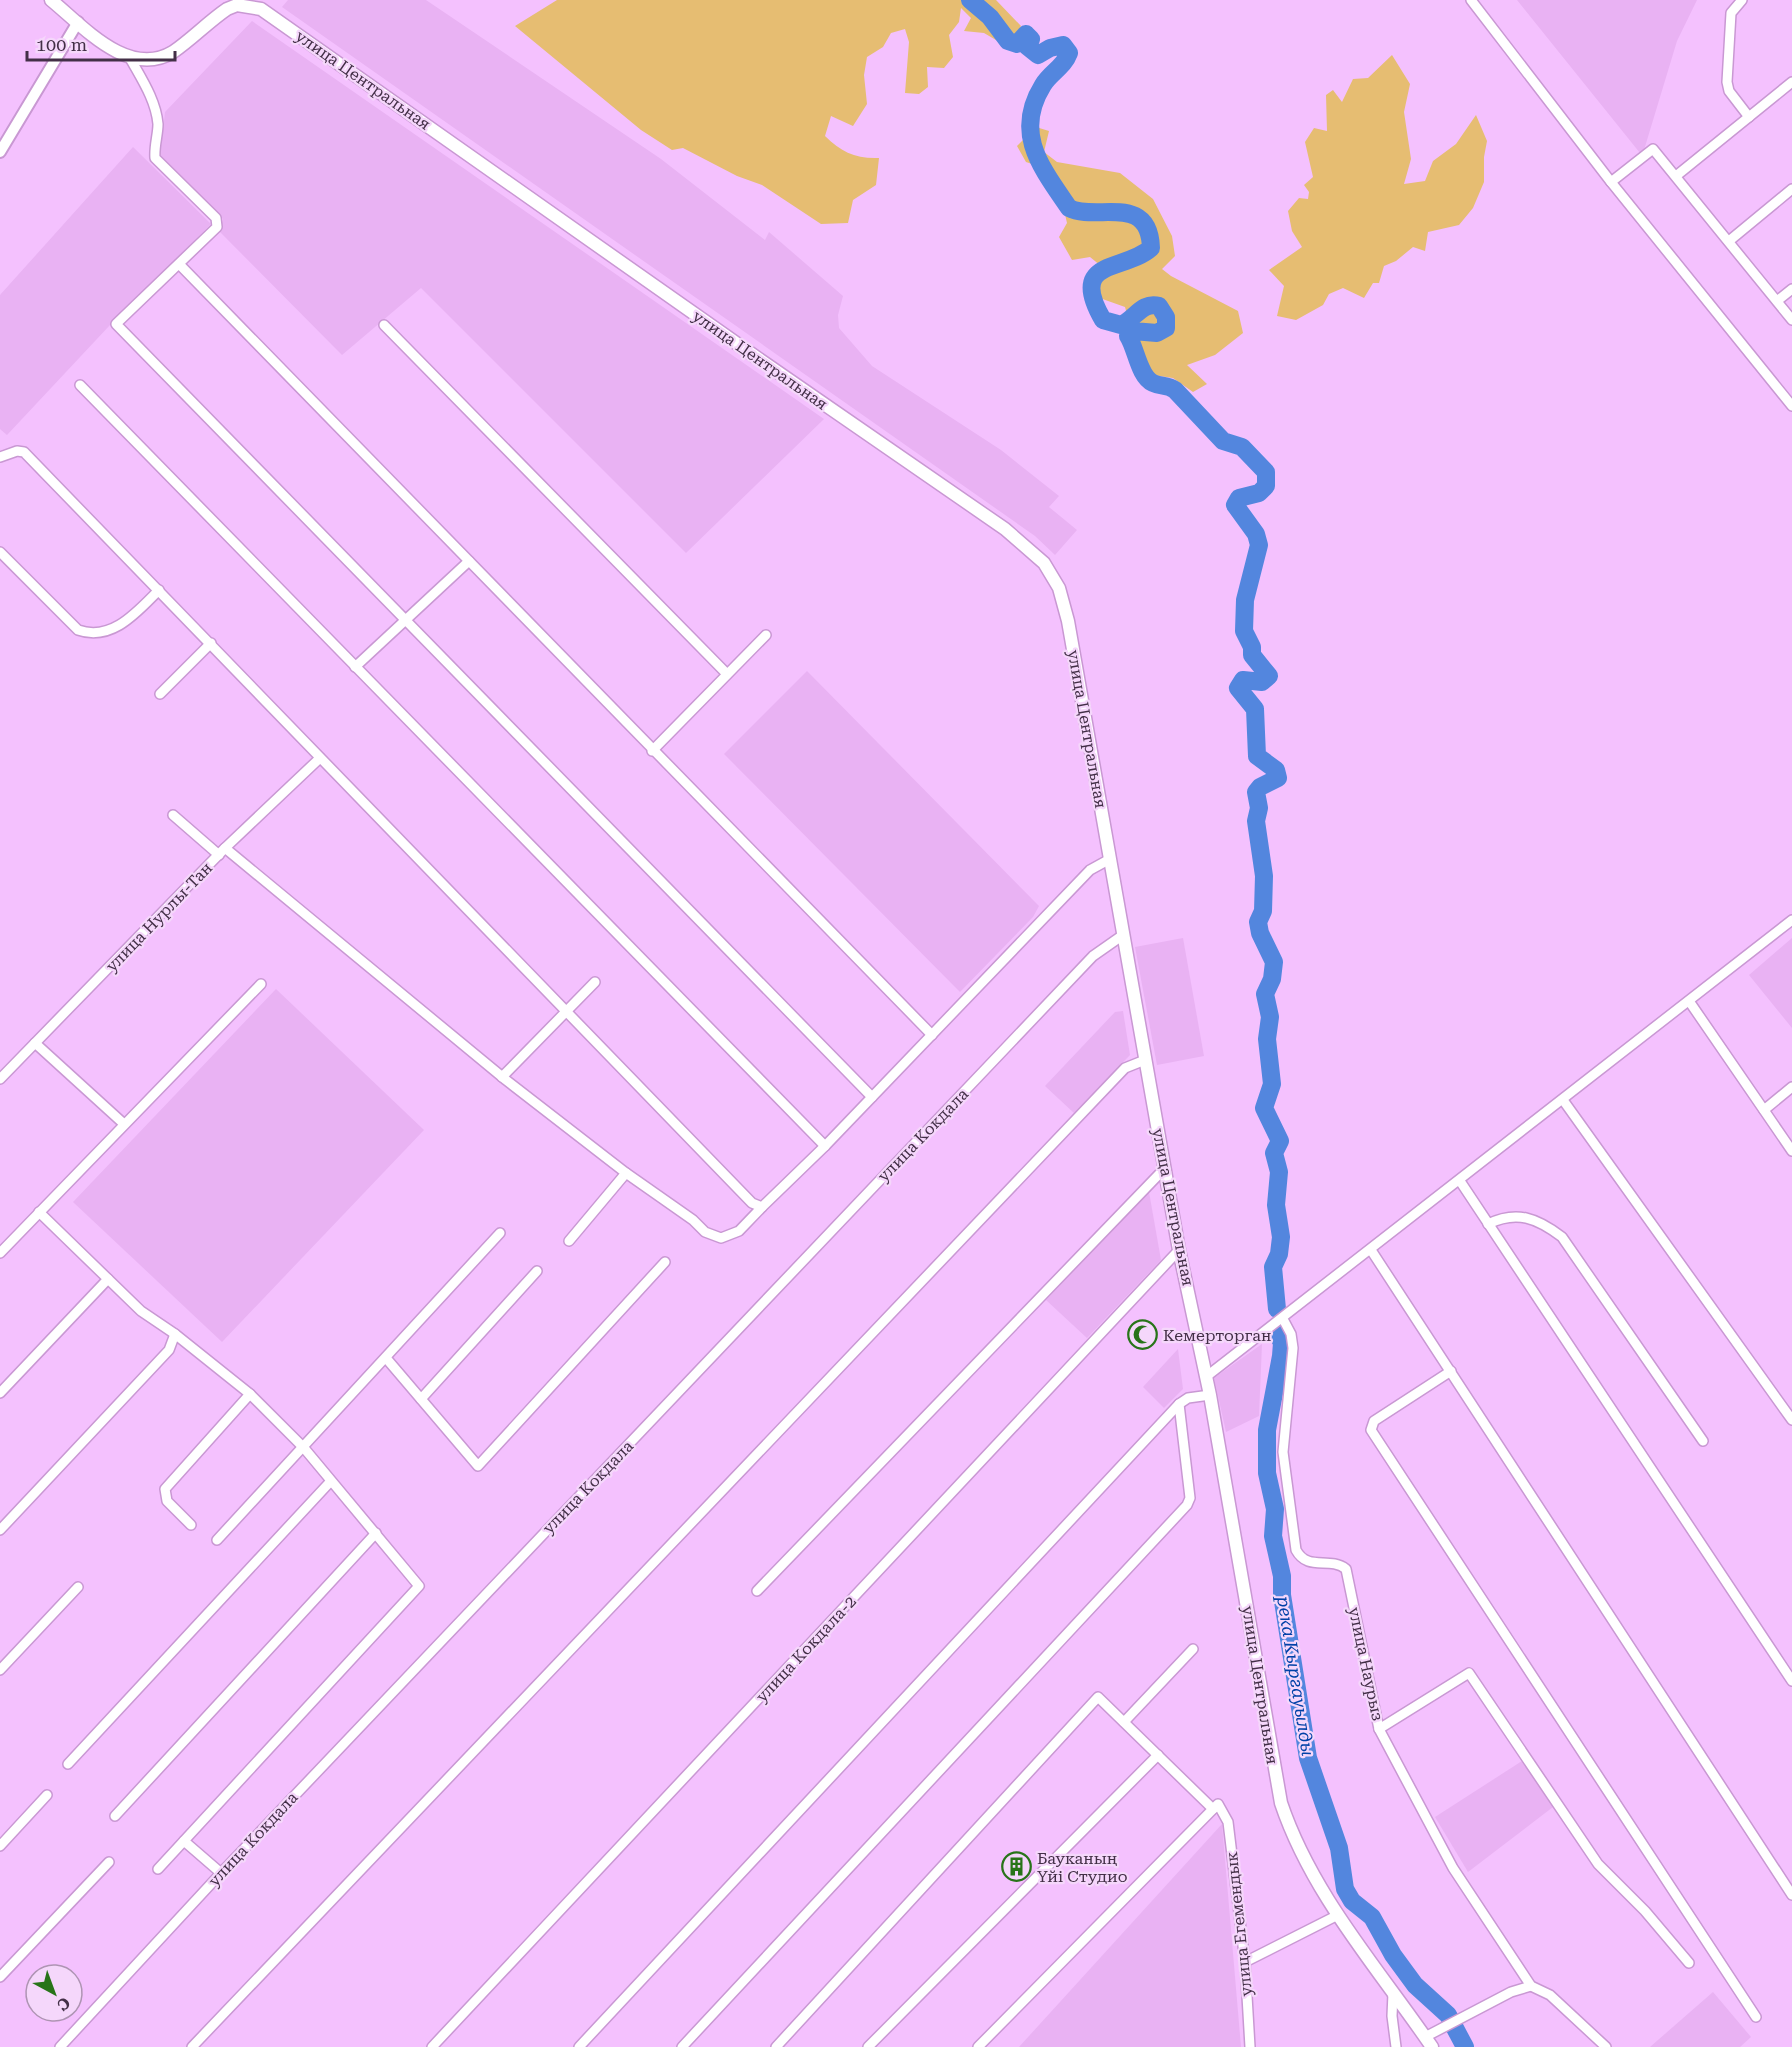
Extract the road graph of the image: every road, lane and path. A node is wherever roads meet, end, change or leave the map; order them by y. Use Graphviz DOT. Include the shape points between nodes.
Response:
graph roads {
  1 [pos="51,0"];
  2 [pos="1471,0"];
  3 [pos="1742,0"];
  4 [pos="78,22"];
  5 [pos="130,58"];
  6 [pos="1792,82"];
  7 [pos="1749,117"];
  8 [pos="0,153"];
  9 [pos="1676,176"];
  10 [pos="1611,182"];
  11 [pos="1792,189"];
  12 [pos="1729,241"];
  13 [pos="179,264"];
  14 [pos="1792,289"];
  15 [pos="1777,301"];
  16 [pos="1792,320"];
  17 [pos="384,325"];
  18 [pos="81,385"];
  19 [pos="1792,406"];
  20 [pos="0,457"];
  21 [pos="0,552"];
  22 [pos="469,561"];
  23 [pos="159,590"];
  24 [pos="406,620"];
  25 [pos="766,634"];
  26 [pos="211,643"];
  27 [pos="355,667"];
  28 [pos="727,674"];
  29 [pos="159,694"];
  30 [pos="652,751"];
  31 [pos="320,758"];
  32 [pos="173,815"];
  33 [pos="222,852"];
  34 [pos="1110,859"];
  35 [pos="1792,920"];
  36 [pos="1123,935"];
  37 [pos="595,982"];
  38 [pos="261,984"];
  39 [pos="1689,1001"];
  40 [pos="567,1011"];
  41 [pos="932,1035"];
  42 [pos="35,1043"];
  43 [pos="1145,1060"];
  44 [pos="502,1077"];
  45 [pos="0,1079"];
  46 [pos="1792,1087"];
  47 [pos="872,1097"];
  48 [pos="1563,1100"];
  49 [pos="1764,1110"];
  50 [pos="124,1124"];
  51 [pos="825,1146"];
  52 [pos="1792,1151"];
  53 [pos="1165,1168"];
  54 [pos="626,1173"];
  55 [pos="1460,1181"];
  56 [pos="762,1208"];
  57 [pos="39,1212"];
  58 [pos="1488,1224"];
  59 [pos="500,1233"];
  60 [pos="569,1241"];
  61 [pos="1179,1250"];
  62 [pos="1371,1250"];
  63 [pos="0,1253"];
  64 [pos="665,1262"];
  65 [pos="537,1271"];
  66 [pos="108,1279"];
  67 [pos="1283,1319"];
  68 [pos="175,1334"];
  69 [pos="386,1358"];
  70 [pos="1450,1371"];
  71 [pos="1207,1376"];
  72 [pos="0,1393"];
  73 [pos="250,1394"];
  74 [pos="1210,1395"];
  75 [pos="421,1399"];
  76 [pos="1179,1404"];
  77 [pos="1792,1420"];
  78 [pos="1703,1441"];
  79 [pos="304,1448"];
  80 [pos="330,1482"];
  81 [pos="191,1525"];
  82 [pos="0,1530"];
  83 [pos="376,1533"];
  84 [pos="217,1540"];
  85 [pos="78,1587"];
  86 [pos="757,1591"];
  87 [pos="1193,1649"];
  88 [pos="0,1670"];
  89 [pos="1792,1681"];
  90 [pos="1124,1722"];
  91 [pos="1379,1729"];
  92 [pos="1158,1755"];
  93 [pos="68,1764"];
  94 [pos="47,1795"];
  95 [pos="1216,1806"];
  96 [pos="115,1816"];
  97 [pos="184,1841"];
  98 [pos="0,1846"];
  99 [pos="109,1862"];
  100 [pos="158,1869"];
  101 [pos="221,1873"];
  102 [pos="1792,1895"];
  103 [pos="1338,1915"];
  104 [pos="1245,1962"];
  105 [pos="1689,1963"];
  106 [pos="0,1977"];
  107 [pos="1531,1986"];
  108 [pos="1393,1993"];
  109 [pos="1756,2017"];
  110 [pos="1429,2042"];
  111 [pos="60,2047"];
  112 [pos="192,2047"];
  113 [pos="432,2047"];
  114 [pos="579,2047"];
  115 [pos="682,2047"];
  116 [pos="776,2047"];
  117 [pos="868,2047"];
  118 [pos="978,2047"];
  119 [pos="1250,2047"];
  120 [pos="1396,2047"];
  121 [pos="1606,2047"];
  1 -- 4 [label="main road"];
  2 -- 10 [label="street"];
  3 -- 7 [label="street" via="1731,13 1726,82"];
  4 -- 5 [label="main road"];
  4 -- 8 [label="street"];
  5 -- 13 [label="street" via="155,111 155,158 216,218 217,226"];
  5 -- 34 [label="main road, улица Центральная" via="156,59 171,53 237,5 261,9 1005,529 1044,563 1059,588"];
  6 -- 7 [label="street"];
  7 -- 9 [label="street"];
  9 -- 10 [label="street" via="1653,149"];
  9 -- 12 [label="street"];
  10 -- 19 [label="street"];
  11 -- 12 [label="street"];
  12 -- 15 [label="street"];
  13 -- 22 [label="street"];
  13 -- 24 [label="street" via="116,324"];
  14 -- 15 [label="street"];
  15 -- 16 [label="street"];
  17 -- 28 [label="street"];
  18 -- 27 [label="street"];
  20 -- 23 [label="street" via="24,452"];
  21 -- 23 [label="street" via="78,630 91,635 118,627"];
  22 -- 24 [label="street"];
  22 -- 30 [label="street"];
  23 -- 26 [label="street"];
  24 -- 27 [label="street"];
  24 -- 47 [label="street"];
  25 -- 28 [label="street"];
  26 -- 29 [label="street"];
  26 -- 31 [label="street"];
  27 -- 51 [label="street"];
  28 -- 30 [label="street"];
  30 -- 41 [label="street"];
  31 -- 33 [label="street, улица Нурлы-Тан"];
  31 -- 40 [label="street"];
  32 -- 33 [label="street"];
  33 -- 42 [label="street, улица Нурлы-Тан"];
  33 -- 44 [label="street"];
  34 -- 36 [label="main road, улица Центральная"];
  34 -- 41 [label="street" via="1090,870"];
  35 -- 39 [label="street"];
  36 -- 43 [label="main road, улица Центральная"];
  36 -- 101 [label="street, улица Кокдала" via="1093,956"];
  37 -- 40 [label="street"];
  38 -- 50 [label="street"];
  39 -- 48 [label="street"];
  39 -- 49 [label="street"];
  40 -- 44 [label="street"];
  40 -- 56 [label="street" via="752,1203"];
  41 -- 47 [label="street"];
  42 -- 45 [label="street, улица Нурлы-Тан"];
  42 -- 50 [label="street"];
  43 -- 53 [label="main road, улица Центральная"];
  43 -- 112 [label="street" via="1125,1068"];
  44 -- 54 [label="street"];
  46 -- 49 [label="street"];
  47 -- 51 [label="street"];
  48 -- 55 [label="street"];
  48 -- 77 [label="street"];
  49 -- 52 [label="street"];
  50 -- 57 [label="street"];
  51 -- 56 [label="street"];
  53 -- 61 [label="main road, улица Центральная"];
  53 -- 86 [label="street"];
  54 -- 56 [label="street" via="705,1232 721,1238 739,1231"];
  54 -- 60 [label="street"];
  55 -- 58 [label="street"];
  55 -- 62 [label="street"];
  57 -- 63 [label="street"];
  57 -- 66 [label="street"];
  58 -- 78 [label="street" via="1504,1216 1522,1216 1562,1237"];
  58 -- 89 [label="street"];
  59 -- 69 [label="street"];
  61 -- 71 [label="main road, улица Центральная"];
  61 -- 113 [label="street, улица Кокдала-2"];
  62 -- 67 [label="street"];
  62 -- 70 [label="street"];
  64 -- 75 [label="street" via="477,1466"];
  65 -- 75 [label="street"];
  66 -- 68 [label="street" via="141,1311"];
  66 -- 72 [label="street"];
  67 -- 71 [label="street"];
  67 -- 91 [label="street, улица Наурыз" via="1293,1348 1283,1452 1296,1550 1308,1563 1338,1563 1346,1569"];
  68 -- 73 [label="street"];
  68 -- 82 [label="street" via="169,1350"];
  69 -- 75 [label="street"];
  69 -- 79 [label="street"];
  70 -- 102 [label="street"];
  70 -- 109 [label="street" via="1374,1421 1371,1430"];
  71 -- 74 [label="main road, улица Центральная"];
  73 -- 79 [label="street"];
  73 -- 81 [label="street" via="165,1489 166,1501"];
  74 -- 76 [label="street" via="1188,1398"];
  74 -- 103 [label="main road, улица Центральная" via="1281,1803 1311,1872"];
  76 -- 114 [label="street"];
  76 -- 115 [label="street" via="1190,1498 1187,1505"];
  79 -- 80 [label="street"];
  79 -- 84 [label="street"];
  80 -- 83 [label="street"];
  80 -- 93 [label="street"];
  83 -- 96 [label="street"];
  83 -- 97 [label="street" via="419,1586"];
  85 -- 88 [label="street"];
  87 -- 90 [label="street"];
  90 -- 92 [label="street"];
  90 -- 116 [label="street" via="1098,1698"];
  91 -- 105 [label="street" via="1469,1673 1598,1864"];
  91 -- 107 [label="street, улица Наурыз" via="1453,1868"];
  92 -- 95 [label="street"];
  92 -- 117 [label="street"];
  94 -- 98 [label="street"];
  95 -- 104 [label="street, улица Егемендык" via="1228,1822"];
  95 -- 118 [label="street"];
  97 -- 100 [label="street"];
  97 -- 101 [label="street"];
  99 -- 106 [label="street"];
  101 -- 111 [label="street, улица Кокдала"];
  103 -- 104 [label="street"];
  103 -- 108 [label="main road, улица Центральная"];
  104 -- 119 [label="street, улица Егемендык"];
  107 -- 110 [label="street" via="1461,2018"];
  107 -- 121 [label="street, улица Наурыз" via="1550,1995"];
  108 -- 110 [label="main road, улица Центральная"];
  108 -- 120 [label="street"];
}
